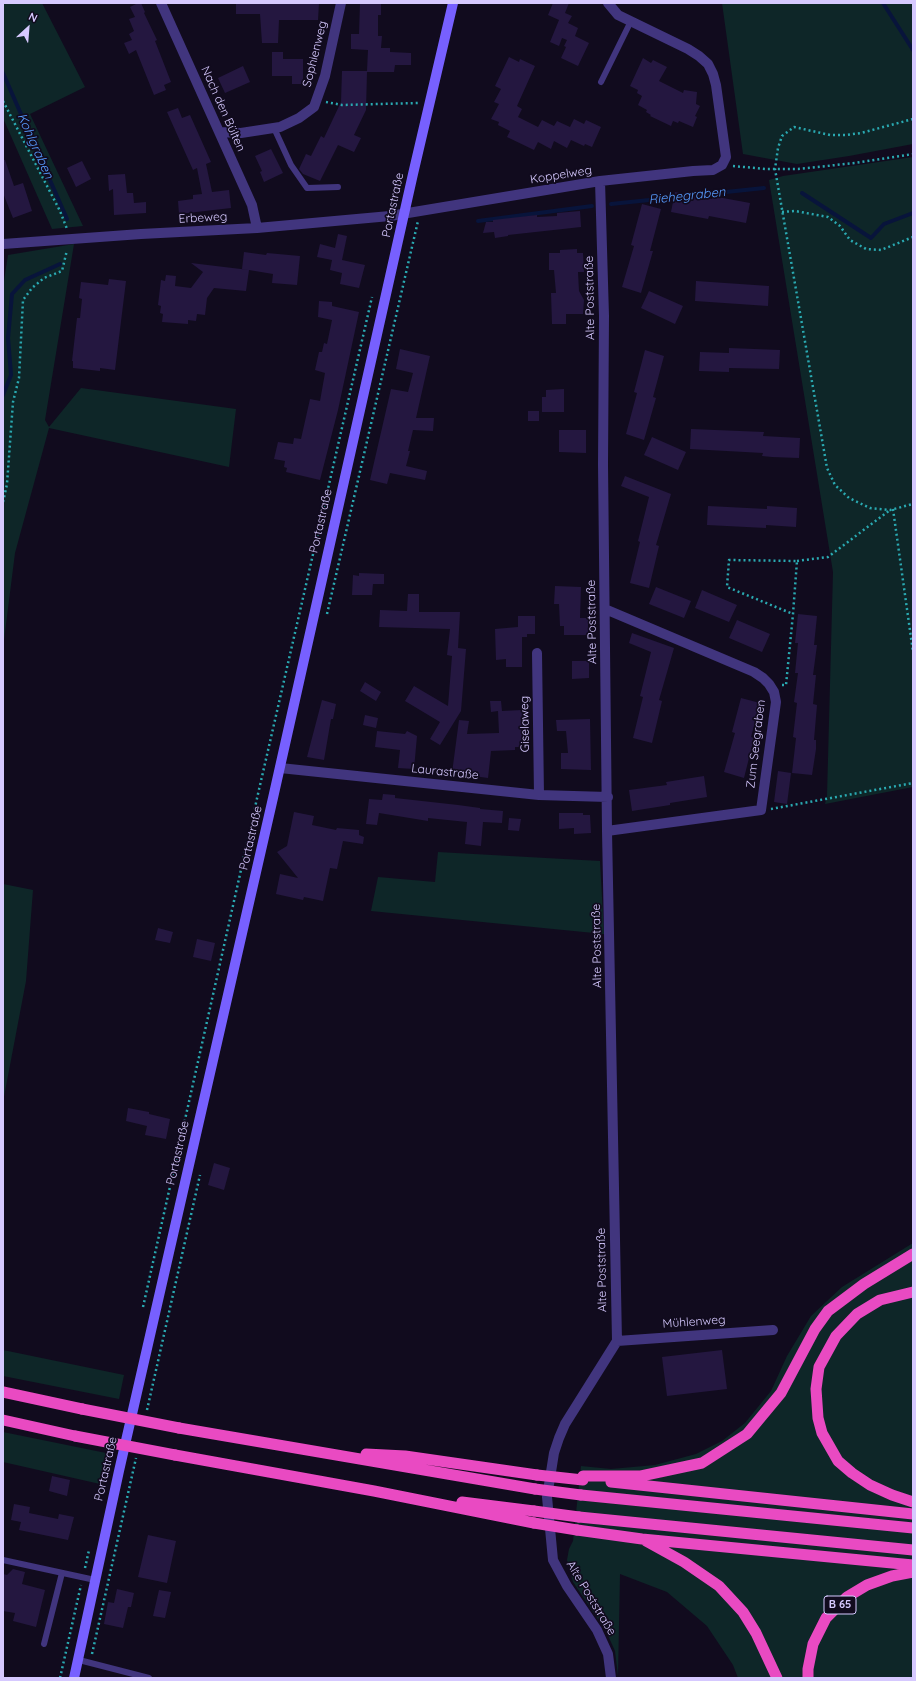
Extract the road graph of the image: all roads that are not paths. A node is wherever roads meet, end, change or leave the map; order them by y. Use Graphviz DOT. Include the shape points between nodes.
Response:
graph roads {
  1 [pos="161,3"];
  2 [pos="341,3"];
  3 [pos="453,3"];
  4 [pos="608,3"];
  5 [pos="631,21"];
  6 [pos="601,82"];
  7 [pos="274,128"];
  8 [pos="220,132"];
  9 [pos="600,181"];
  10 [pos="338,187"];
  11 [pos="404,213"];
  12 [pos="257,228"];
  13 [pos="3,244"];
  14 [pos="605,609"];
  15 [pos="537,653"];
  16 [pos="280,768"];
  17 [pos="539,795"];
  18 [pos="608,796"];
  19 [pos="607,831"];
  20 [pos="913,1254"];
  21 [pos="913,1292"];
  22 [pos="773,1330"];
  23 [pos="616,1341"];
  24 [pos="3,1392"];
  25 [pos="3,1420"];
  26 [pos="317,1452"];
  27 [pos="583,1478"];
  28 [pos="374,1491"];
  29 [pos="913,1502"];
  30 [pos="913,1514"];
  31 [pos="913,1528"];
  32 [pos="642,1539"];
  33 [pos="913,1550"];
  34 [pos="3,1560"];
  35 [pos="913,1565"];
  36 [pos="913,1572"];
  37 [pos="62,1573"];
  38 [pos="95,1580"];
  39 [pos="44,1644"];
  40 [pos="79,1660"];
  41 [pos="74,1678"];
  42 [pos="149,1678"];
  43 [pos="611,1678"];
  44 [pos="777,1678"];
  45 [pos="808,1678"];
  1 -- 8 [label="street, Nach den Bülten"];
  2 -- 7 [label="street, Sophienweg" via="325,76 314,107 299,118"];
  3 -- 11 [label="main road, Portastraße"];
  4 -- 5 [label="street" via="618,15"];
  5 -- 6 [label="lane"];
  5 -- 9 [label="street, Koppelweg" via="688,49 708,64 716,85 726,157 722,165 713,170"];
  7 -- 8 [label="street, Sophienweg" via="242,133"];
  7 -- 10 [label="lane" via="291,165 306,188"];
  8 -- 12 [label="street, Nach den Bülten" via="252,205"];
  9 -- 11 [label="street, Koppelweg"];
  9 -- 14 [label="street, Alte Poststraße" via="604,316"];
  11 -- 12 [label="street, Erbeweg"];
  11 -- 16 [label="main road, Portastraße"];
  12 -- 13 [label="street, Erbeweg"];
  14 -- 18 [label="street, Alte Poststraße"];
  14 -- 19 [label="street, Zum Seegraben" via="754,672 770,684 776,702 761,810"];
  15 -- 17 [label="street, Giselaweg"];
  16 -- 17 [label="street, Laurastraße"];
  16 -- 38 [label="main road, Portastraße"];
  17 -- 18 [label="street, Laurastraße"];
  18 -- 19 [label="street, Alte Poststraße"];
  19 -- 23 [label="street, Alte Poststraße"];
  20 -- 27 [label="highway" via="864,1284 828,1312 815,1329 781,1393 747,1434 702,1462 641,1476"];
  21 -- 29 [label="highway" via="880,1300 857,1314 836,1336 820,1367 816,1389 822,1433 838,1462 870,1485"];
  22 -- 23 [label="street, Mühlenweg"];
  23 -- 43 [label="street, Alte Poststraße" via="565,1424 554,1453 548,1497 553,1560 597,1630 608,1654"];
  24 -- 26 [label="highway, bridge" via="179,1428"];
  25 -- 28 [label="highway, bridge" via="75,1436"];
  26 -- 27 [label="highway, bridge" via="405,1456 537,1475"];
  26 -- 31 [label="highway, bridge" via="581,1495"];
  27 -- 30 [label="highway"];
  28 -- 32 [label="highway, bridge" via="534,1523"];
  28 -- 33 [label="highway, bridge" via="579,1517"];
  32 -- 35 [label="highway"];
  32 -- 44 [label="highway" via="684,1562 719,1586 756,1633"];
  34 -- 37 [label="lane"];
  36 -- 45 [label="highway, B 65" via="867,1585 847,1597 826,1618 813,1644"];
  37 -- 38 [label="lane"];
  37 -- 39 [label="lane"];
  38 -- 40 [label="main road, Portastraße"];
  40 -- 41 [label="main road, Portastraße"];
  40 -- 42 [label="lane"];
}
